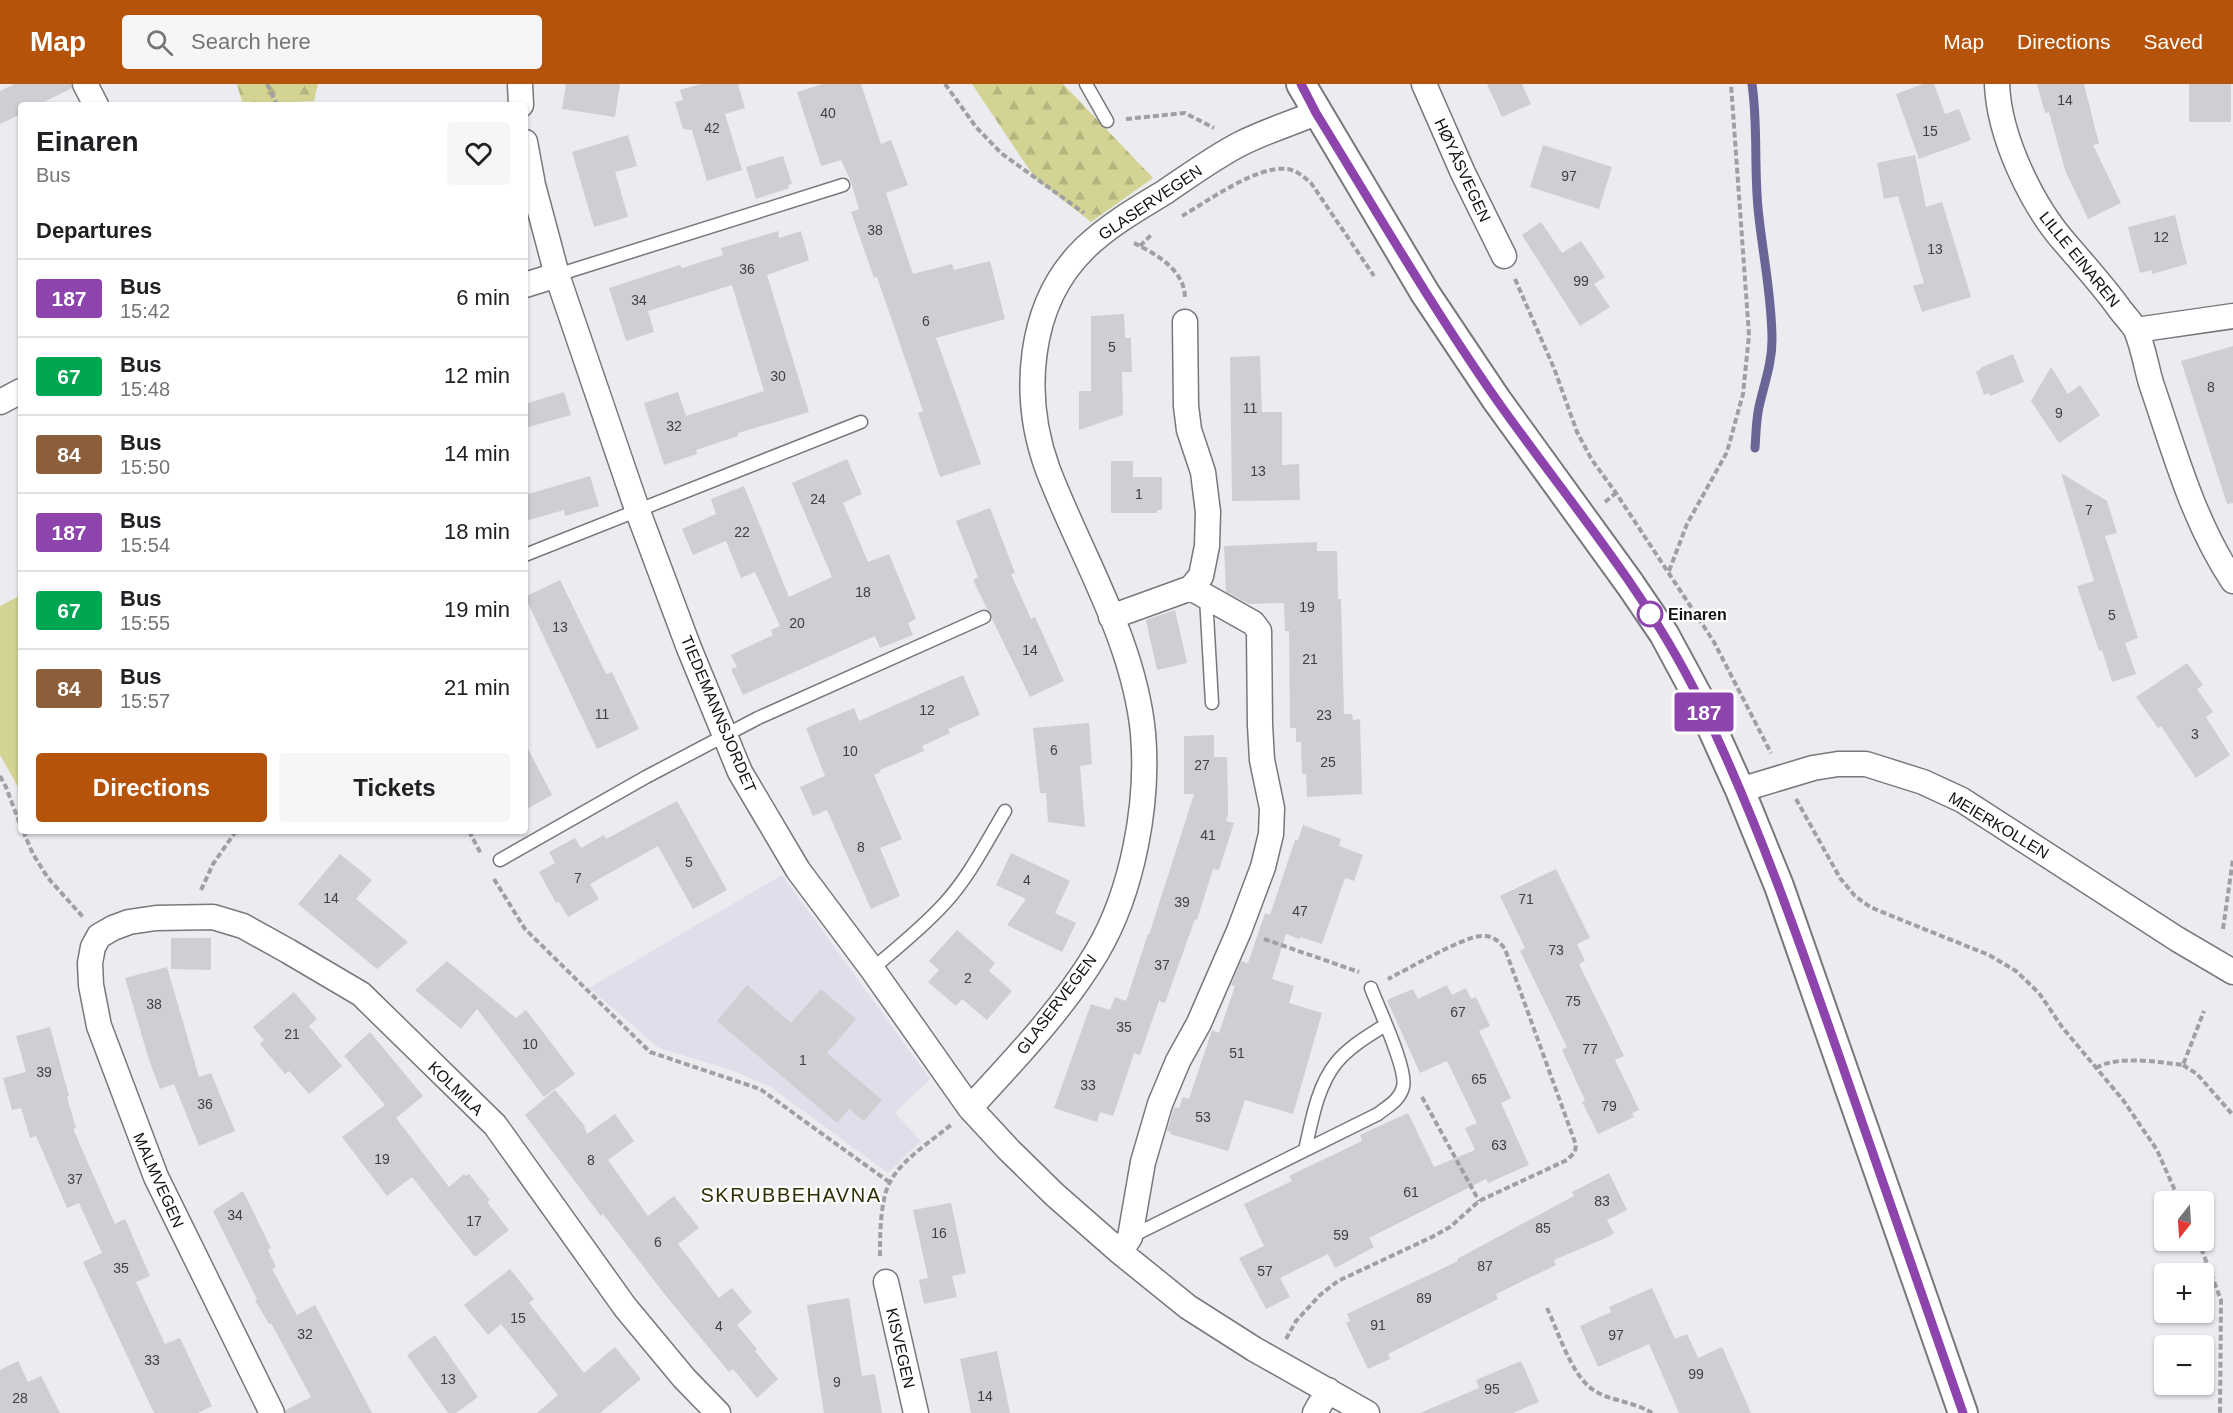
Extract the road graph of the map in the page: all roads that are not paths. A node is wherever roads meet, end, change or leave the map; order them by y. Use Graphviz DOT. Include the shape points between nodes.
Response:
graph roads {
  1 [pos="85,84"];
  2 [pos="520,84"];
  3 [pos="1086,84"];
  4 [pos="1301,84"];
  5 [pos="1424,84"];
  6 [pos="1997,84"];
  7 [pos="94,102"];
  8 [pos="521,102"];
  9 [pos="1316,113"];
  10 [pos="1107,121"];
  11 [pos="528,158"];
  12 [pos="843,185"];
  13 [pos="1504,256"];
  14 [pos="557,275"];
  15 [pos="528,284"];
  16 [pos="2233,316"];
  17 [pos="1185,322"];
  18 [pos="2136,330"];
  19 [pos="18,393"];
  20 [pos="0,402"];
  21 [pos="861,422"];
  22 [pos="637,509"];
  23 [pos="528,554"];
  24 [pos="2233,581"];
  25 [pos="1199,593"];
  26 [pos="984,617"];
  27 [pos="1111,617"];
  28 [pos="1212,703"];
  29 [pos="726,735"];
  30 [pos="1740,790"];
  31 [pos="1005,811"];
  32 [pos="500,860"];
  33 [pos="99,936"];
  34 [pos="872,969"];
  35 [pos="2233,972"];
  36 [pos="1371,988"];
  37 [pos="1384,1026"];
  38 [pos="970,1108"];
  39 [pos="1305,1150"];
  40 [pos="1125,1245"];
  41 [pos="886,1282"];
  42 [pos="1328,1390"];
  43 [pos="272,1413"];
  44 [pos="718,1413"];
  45 [pos="916,1413"];
  46 [pos="1315,1413"];
  47 [pos="1367,1413"];
  48 [pos="1963,1413"];
  1 -- 7 [label="street"];
  2 -- 8 [label="street"];
  3 -- 10 [label="lane"];
  4 -- 9 [label="street"];
  5 -- 13 [label="street, HØYÅSVEGEN"];
  6 -- 18 [label="street, LILLE EINAREN" via="2004,126 2038,207"];
  9 -- 27 [label="street, GLASERVEGEN" via="1242,143 1107,228 1065,271 1052,293 1033,366 1032,401 1037,435"];
  9 -- 30 [label="street" via="1425,293 1664,634"];
  11 -- 14 [label="street, TIEDEMANNSJORDET"];
  12 -- 14 [label="lane"];
  14 -- 15 [label="street"];
  14 -- 22 [label="street, TIEDEMANNSJORDET"];
  16 -- 18 [label="street"];
  17 -- 25 [label="street" via="1186,406 1189,430 1203,472 1208,512"];
  18 -- 24 [label="street, LILLE EINAREN" via="2190,497"];
  19 -- 20 [label="street"];
  21 -- 22 [label="lane"];
  22 -- 23 [label="lane"];
  22 -- 29 [label="street, TIEDEMANNSJORDET"];
  25 -- 27 [label="street"];
  25 -- 28 [label="lane"];
  25 -- 40 [label="street" via="1253,623 1259,631 1262,760 1272,808 1271,834 1239,931 1160,1104"];
  26 -- 29 [label="lane"];
  27 -- 38 [label="street, GLASERVEGEN" via="1127,656 1143,735 1143,782 1131,870 1098,950 1069,993"];
  29 -- 32 [label="lane"];
  29 -- 34 [label="street, TIEDEMANNSJORDET" via="741,772 798,870"];
  30 -- 35 [label="street, MEIERKOLLEN" via="1838,764 1866,764 1923,782 1962,800"];
  30 -- 48 [label="street" via="1791,920"];
  31 -- 34 [label="lane" via="945,904"];
  33 -- 43 [label="street, MALMVEGEN" via="90,963 91,985 99,1026 124,1096 156,1177"];
  33 -- 44 [label="street, KOLMILA" via="129,922 213,917 243,926 361,994 495,1125 625,1307"];
  34 -- 38 [label="street, TIEDEMANNSJORDET"];
  36 -- 37 [label="lane"];
  37 -- 39 [label="lane" via="1336,1062 1315,1108"];
  37 -- 39 [label="lane" via="1403,1070 1404,1086 1397,1100 1378,1114"];
  38 -- 40 [label="street" via="1047,1187"];
  39 -- 40 [label="lane"];
  40 -- 42 [label="street" via="1188,1307"];
  41 -- 45 [label="street, KISVEGEN"];
  42 -- 46 [label="street"];
  42 -- 47 [label="street"];
}
